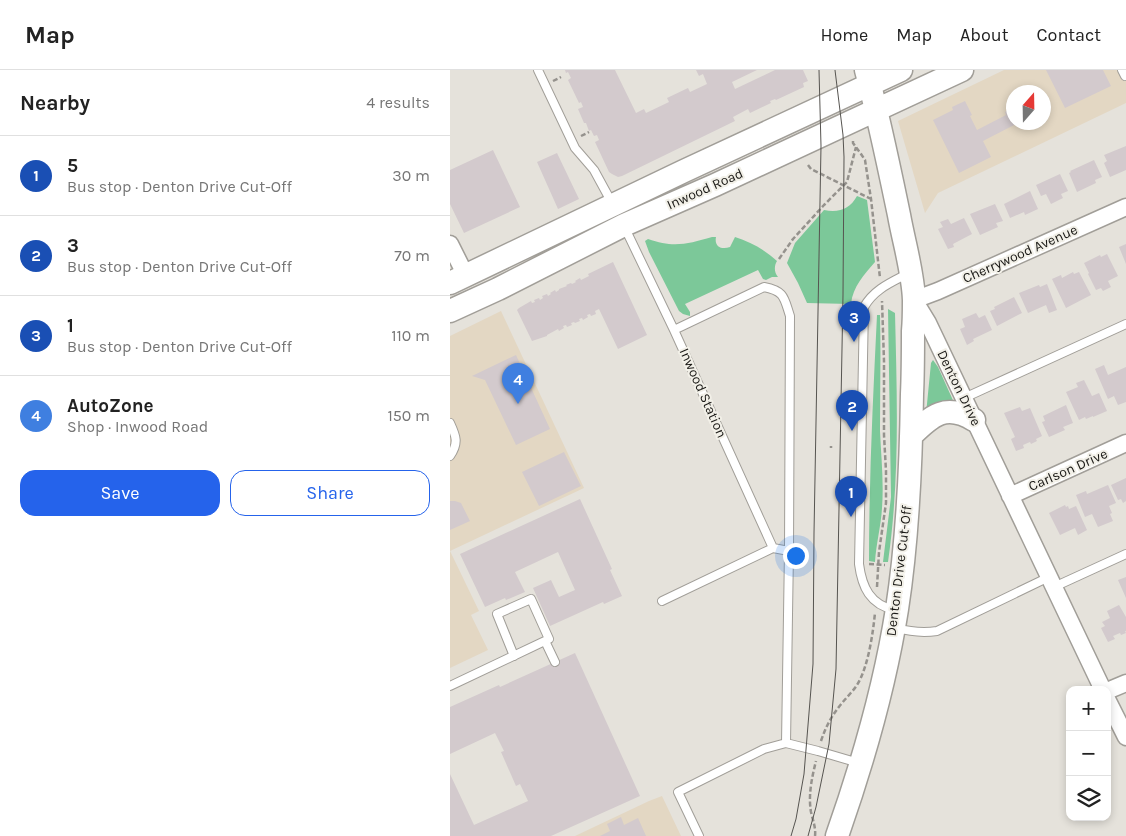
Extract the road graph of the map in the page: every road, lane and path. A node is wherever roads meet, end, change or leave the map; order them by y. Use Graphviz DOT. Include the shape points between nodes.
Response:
graph roads {
  1 [pos="538,70"];
  2 [pos="901,70"];
  3 [pos="962,70"];
  4 [pos="868,77"];
  5 [pos="876,110"];
  6 [pos="852,137"];
  7 [pos="856,147"];
  8 [pos="808,165"];
  9 [pos="844,186"];
  10 [pos="871,200"];
  11 [pos="613,205"];
  12 [pos="1126,207"];
  13 [pos="624,225"];
  14 [pos="450,244"];
  15 [pos="780,259"];
  16 [pos="879,261"];
  17 [pos="910,272"];
  18 [pos="458,280"];
  19 [pos="477,298"];
  20 [pos="914,300"];
  21 [pos="883,308"];
  22 [pos="450,311"];
  23 [pos="1126,324"];
  24 [pos="674,330"];
  25 [pos="964,398"];
  26 [pos="974,420"];
  27 [pos="450,423"];
  28 [pos="912,436"];
  29 [pos="1126,444"];
  30 [pos="450,456"];
  31 [pos="1010,496"];
  32 [pos="773,548"];
  33 [pos="788,551"];
  34 [pos="1126,554"];
  35 [pos="869,564"];
  36 [pos="878,565"];
  37 [pos="887,565"];
  38 [pos="878,581"];
  39 [pos="1051,582"];
  40 [pos="662,601"];
  41 [pos="888,621"];
  42 [pos="545,641"];
  43 [pos="514,656"];
  44 [pos="555,662"];
  45 [pos="1126,683"];
  46 [pos="450,686"];
  47 [pos="1101,686"];
  48 [pos="1111,689"];
  49 [pos="1111,707"];
  50 [pos="1126,737"];
  51 [pos="821,742"];
  52 [pos="786,743"];
  53 [pos="816,758"];
  54 [pos="861,764"];
  55 [pos="699,836"];
  56 [pos="815,836"];
  57 [pos="837,836"];
  1 -- 11 [label="lane" via="575,148 594,170"];
  2 -- 4 [label="main road, Inwood Road"];
  3 -- 5 [label="main road, Inwood Road"];
  4 -- 5 [label="main road, Denton Drive"];
  4 -- 11 [label="main road, Inwood Road" via="838,99"];
  5 -- 13 [label="main road, Inwood Road"];
  5 -- 17 [label="main road, Denton Drive"];
  6 -- 7 [label="path"];
  7 -- 9 [label="path"];
  7 -- 10 [label="path" via="864,160"];
  8 -- 9 [label="path"];
  9 -- 10 [label="path"];
  9 -- 15 [label="path" via="799,232"];
  10 -- 16 [label="path"];
  11 -- 13 [label="main road"];
  11 -- 18 [label="main road, Inwood Road"];
  12 -- 20 [label="street, Cherrywood Avenue"];
  13 -- 19 [label="main road, Inwood Road"];
  13 -- 24 [label="lane, Inwood Station"];
  14 -- 18 [label="street"];
  17 -- 20 [label="main road, Denton Drive"];
  17 -- 41 [label="lane" via="881,288 864,307 859,564 866,592 887,608"];
  18 -- 19 [label="main road"];
  19 -- 22 [label="main road, Inwood Road"];
  20 -- 25 [label="street, Denton Drive"];
  20 -- 28 [label="main road, Denton Drive Cut-Off"];
  21 -- 36 [label="path" via="886,503"];
  23 -- 25 [label="lane"];
  24 -- 32 [label="lane, Inwood Station"];
  24 -- 33 [label="lane" via="764,287 784,296 790,316"];
  25 -- 26 [label="street, Denton Drive"];
  26 -- 28 [label="main road" via="955,412 944,413 934,416"];
  26 -- 31 [label="street, Denton Drive"];
  27 -- 30 [label="lane" via="456,436"];
  28 -- 41 [label="main road, Denton Drive Cut-Off" via="902,565"];
  29 -- 31 [label="street, Carlson Drive"];
  31 -- 39 [label="street, Denton Drive"];
  32 -- 33 [label="lane"];
  32 -- 40 [label="lane"];
  33 -- 52 [label="lane"];
  34 -- 39 [label="lane"];
  35 -- 36 [label="path"];
  36 -- 37 [label="path"];
  36 -- 38 [label="path"];
  39 -- 41 [label="lane" via="937,631 913,632"];
  39 -- 47 [label="street, Denton Drive"];
  41 -- 51 [label="path" via="862,677 827,724"];
  41 -- 54 [label="main road, Denton Drive Cut-Off" via="879,698"];
  42 -- 43 [label="lane"];
  42 -- 43 [label="lane" via="550,639 531,599 497,614"];
  42 -- 44 [label="lane"];
  43 -- 46 [label="lane"];
  45 -- 48 [label="street"];
  49 -- 50 [label="street"];
  52 -- 54 [label="lane"];
  52 -- 55 [label="lane" via="764,749 678,792"];
  53 -- 56 [label="path" via="810,794"];
  54 -- 57 [label="main road, Denton Drive Cut-Off"];
}
